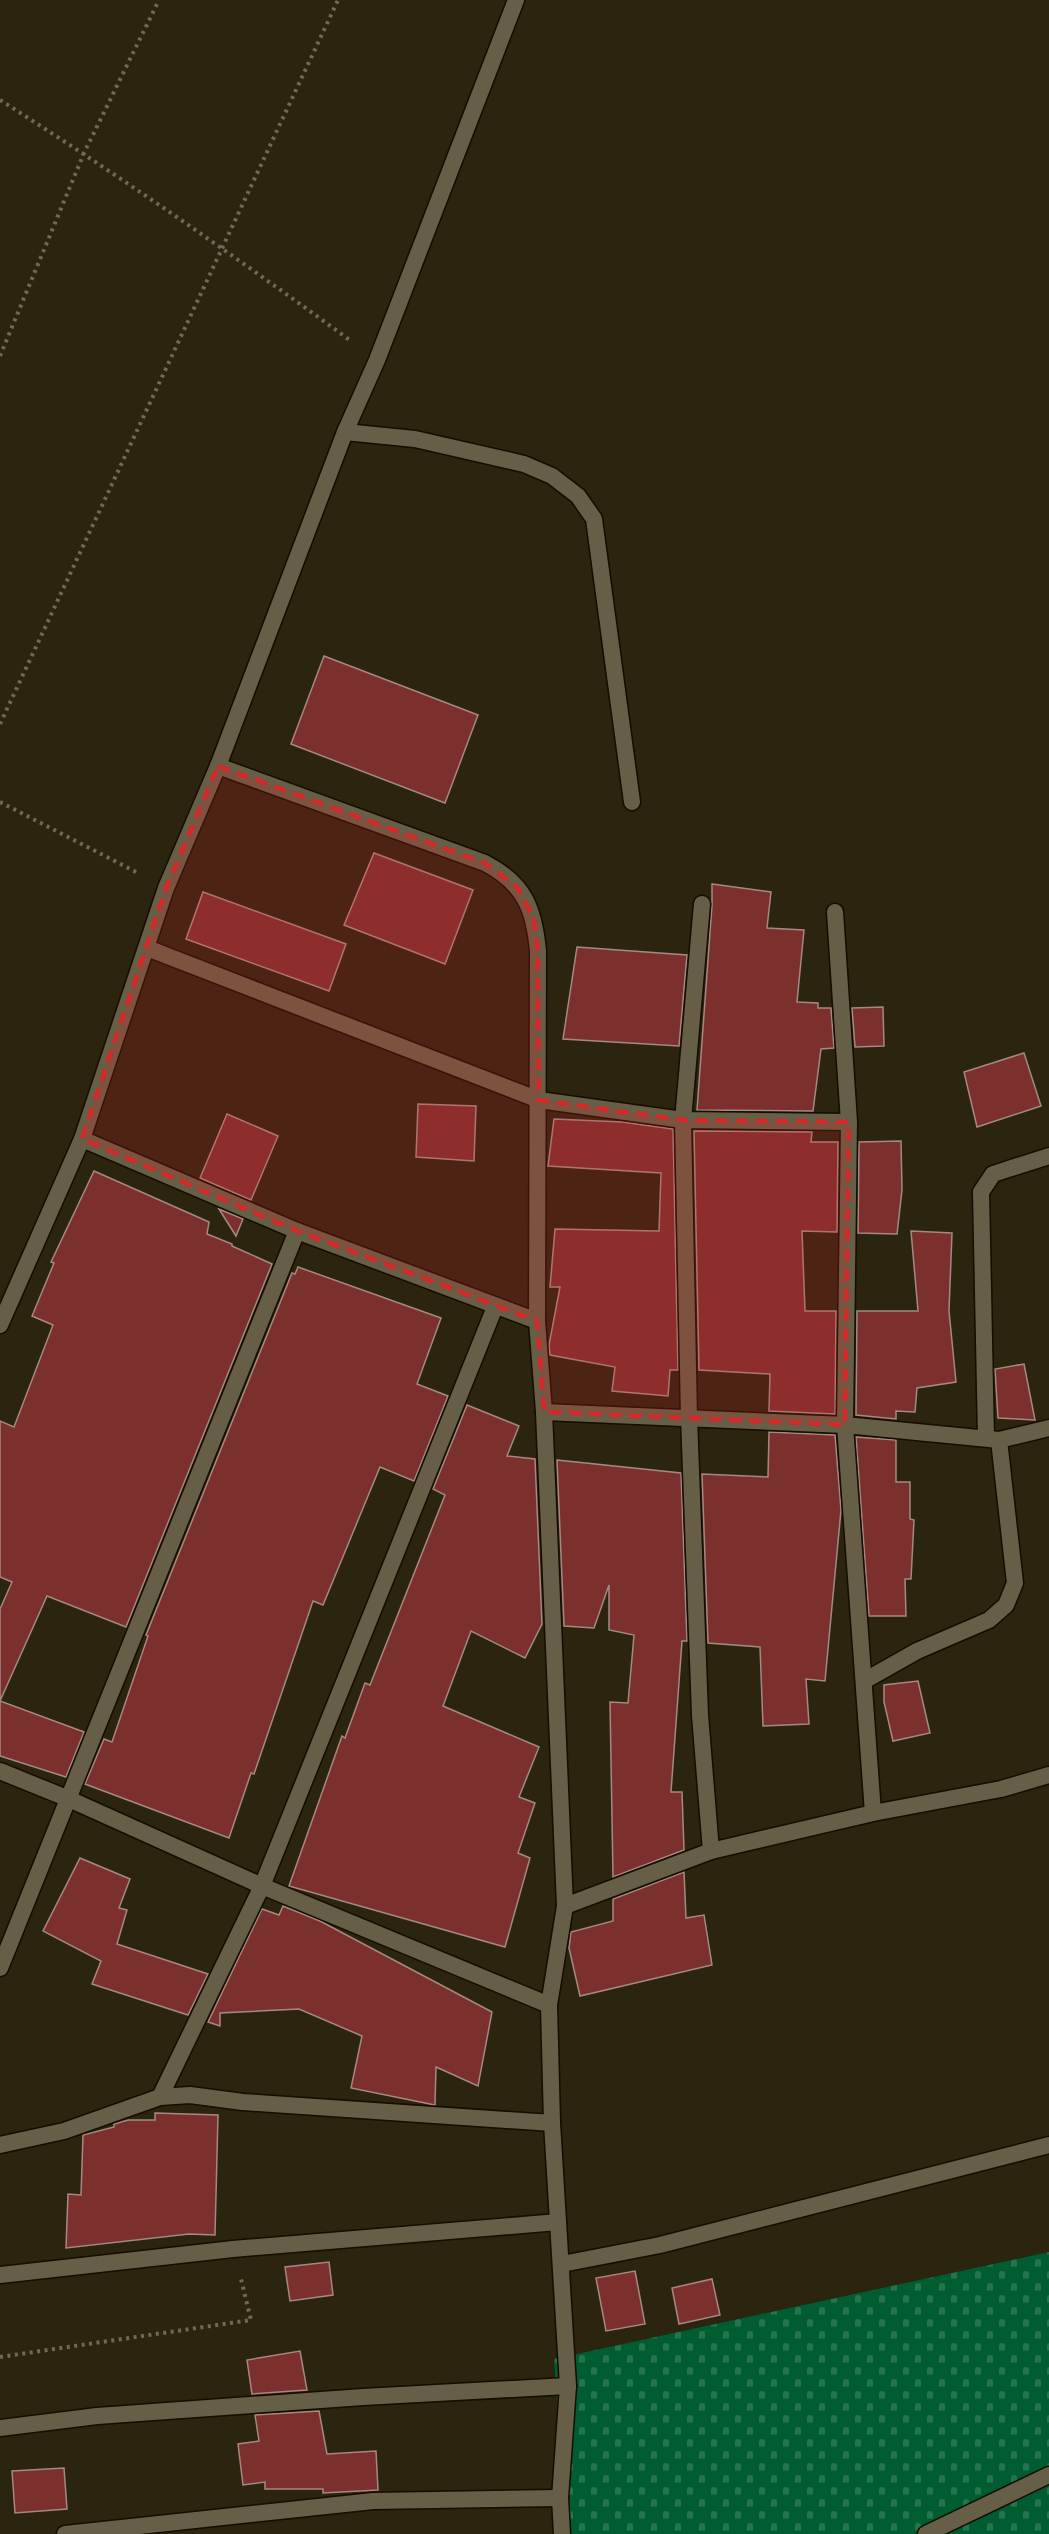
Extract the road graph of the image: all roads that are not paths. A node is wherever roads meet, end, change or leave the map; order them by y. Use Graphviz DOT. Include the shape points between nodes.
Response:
graph roads {
  1 [pos="516,0"];
  2 [pos="345,432"];
  3 [pos="218,766"];
  4 [pos="632,802"];
  5 [pos="702,904"];
  6 [pos="835,912"];
  7 [pos="147,948"];
  8 [pos="538,1100"];
  9 [pos="683,1120"];
  10 [pos="849,1122"];
  11 [pos="82,1139"];
  12 [pos="1049,1156"];
  13 [pos="297,1231"];
  14 [pos="495,1306"];
  15 [pos="537,1321"];
  16 [pos="0,1325"];
  17 [pos="544,1412"];
  18 [pos="689,1417"];
  19 [pos="845,1425"];
  20 [pos="1049,1428"];
  21 [pos="992,1439"];
  22 [pos="864,1681"];
  23 [pos="0,1771"];
  24 [pos="1049,1774"];
  25 [pos="69,1799"];
  26 [pos="873,1813"];
  27 [pos="711,1851"];
  28 [pos="262,1886"];
  29 [pos="565,1906"];
  30 [pos="0,1968"];
  31 [pos="549,2005"];
  32 [pos="160,2097"];
  33 [pos="552,2123"];
  34 [pos="0,2145"];
  35 [pos="1049,2145"];
  36 [pos="558,2222"];
  37 [pos="562,2264"];
  38 [pos="0,2275"];
  39 [pos="568,2386"];
  40 [pos="0,2428"];
  41 [pos="1049,2475"];
  42 [pos="560,2498"];
  43 [pos="65,2534"];
  44 [pos="562,2534"];
  45 [pos="926,2534"];
  1 -- 2 [label="street" via="377,360"];
  2 -- 3 [label="street"];
  2 -- 4 [label="street" via="415,439 524,464 552,476 578,496 594,519"];
  3 -- 7 [label="street" via="166,888"];
  3 -- 8 [label="street" via="485,863 502,872 518,888 534,918 538,951"];
  5 -- 9 [label="street"];
  6 -- 10 [label="street"];
  7 -- 8 [label="street"];
  7 -- 11 [label="street"];
  8 -- 9 [label="street"];
  8 -- 15 [label="street"];
  9 -- 10 [label="street"];
  9 -- 18 [label="street"];
  10 -- 19 [label="street"];
  11 -- 13 [label="street"];
  11 -- 16 [label="street"];
  12 -- 21 [label="street" via="993,1174 981,1191"];
  13 -- 14 [label="street"];
  13 -- 25 [label="street"];
  14 -- 15 [label="street"];
  14 -- 28 [label="street"];
  15 -- 17 [label="street"];
  17 -- 18 [label="street"];
  17 -- 29 [label="street"];
  18 -- 19 [label="street"];
  18 -- 27 [label="street" via="700,1715"];
  19 -- 21 [label="street"];
  19 -- 22 [label="street"];
  20 -- 21 [label="street"];
  21 -- 22 [label="street" via="1015,1583 1012,1596 1000,1613 989,1620 916,1651"];
  22 -- 26 [label="street"];
  23 -- 25 [label="street"];
  24 -- 26 [label="street" via="1002,1789"];
  25 -- 28 [label="street"];
  25 -- 30 [label="street"];
  26 -- 27 [label="street"];
  27 -- 29 [label="street"];
  28 -- 31 [label="street"];
  28 -- 32 [label="street"];
  29 -- 31 [label="street"];
  31 -- 33 [label="street"];
  32 -- 33 [label="street" via="190,2095"];
  32 -- 34 [label="street" via="64,2132"];
  33 -- 36 [label="street"];
  35 -- 37 [label="street" via="660,2245"];
  36 -- 37 [label="street"];
  36 -- 38 [label="street" via="233,2249"];
  37 -- 39 [label="street"];
  39 -- 40 [label="street" via="97,2416"];
  39 -- 42 [label="street"];
  41 -- 45 [label="street"];
  42 -- 43 [label="street" via="373,2501"];
  42 -- 44 [label="street"];
}
